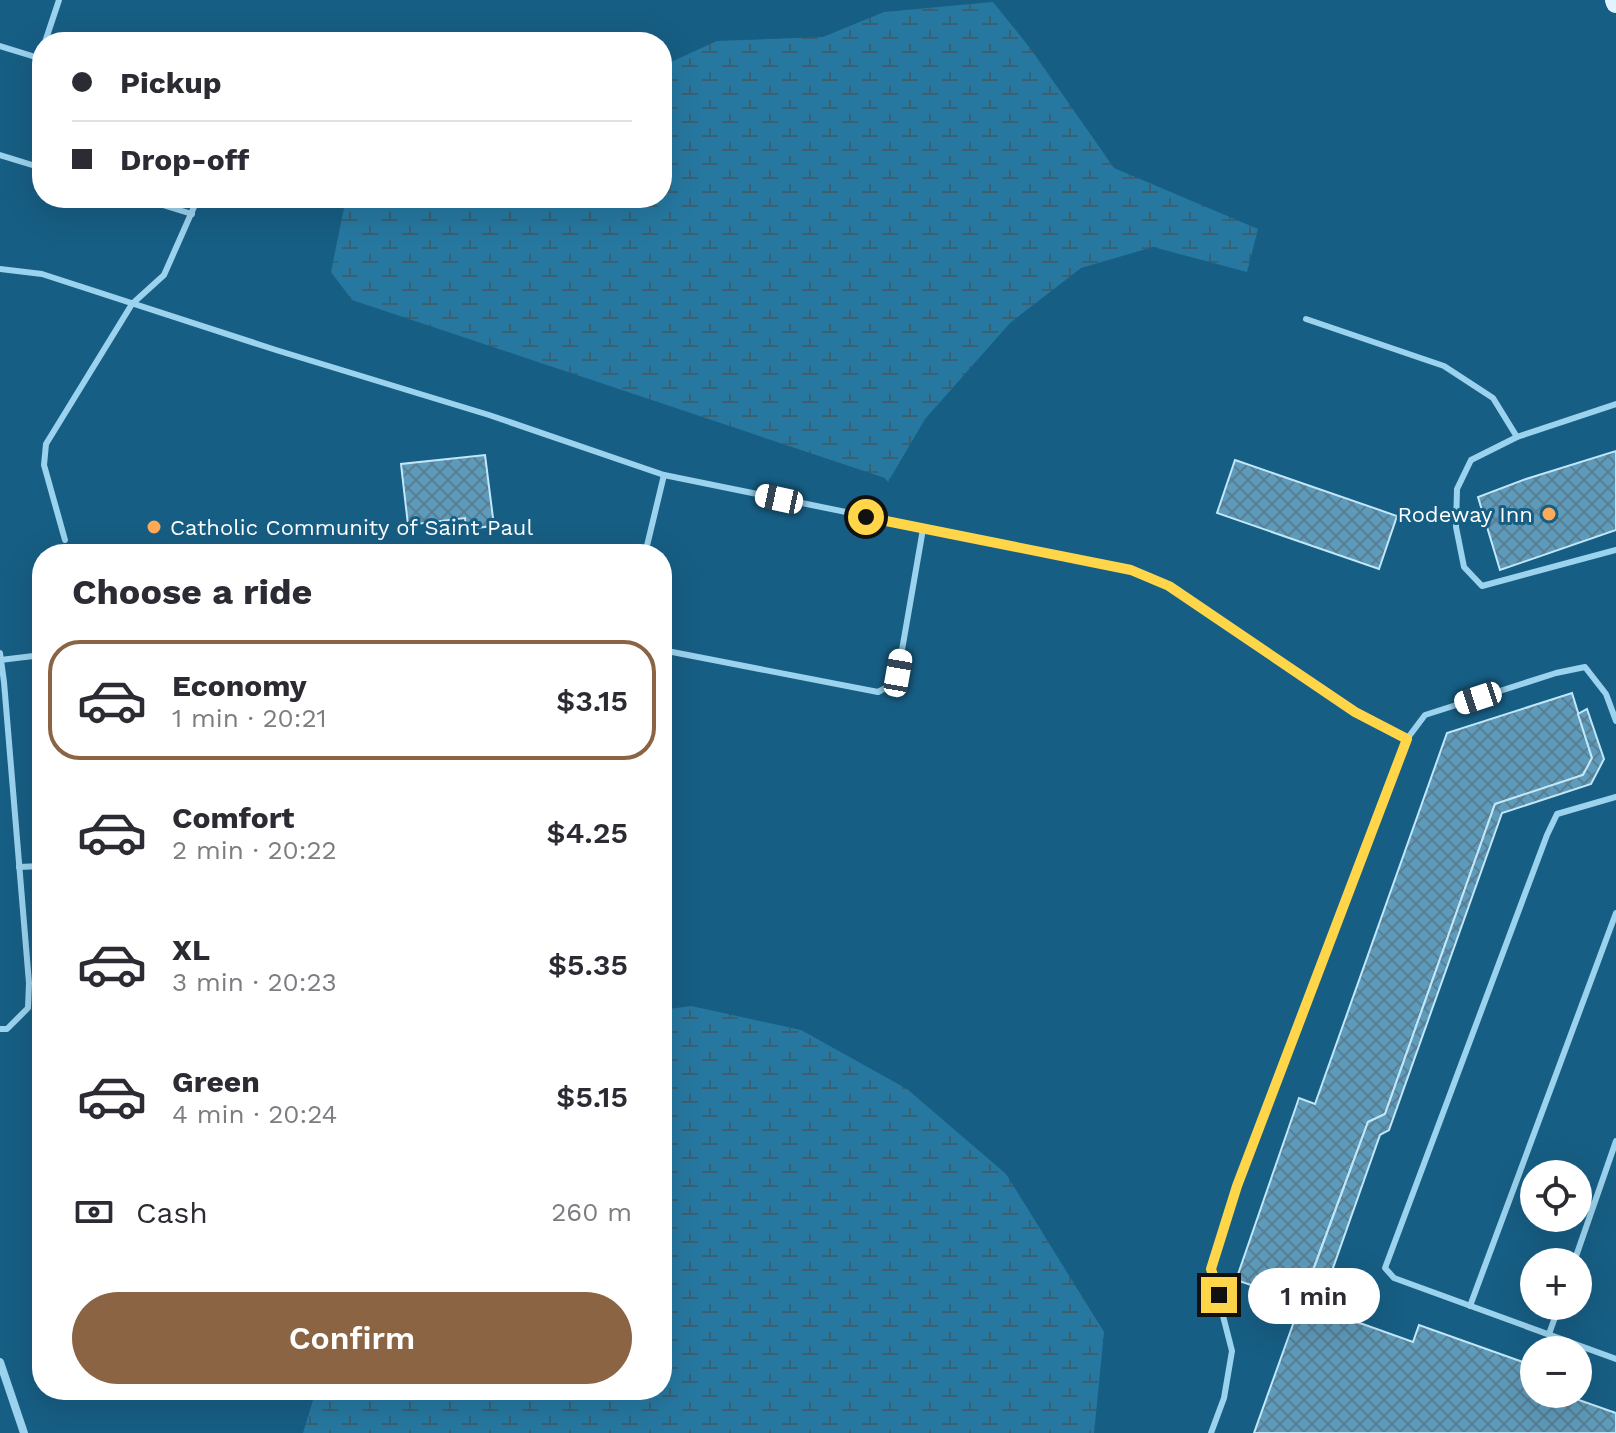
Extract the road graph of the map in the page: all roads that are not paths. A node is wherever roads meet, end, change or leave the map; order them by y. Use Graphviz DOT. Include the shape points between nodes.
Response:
graph roads {
  1 [pos="59,0"];
  2 [pos="48,32"];
  3 [pos="0,46"];
  4 [pos="32,54"];
  5 [pos="0,155"];
  6 [pos="32,165"];
  7 [pos="172,208"];
  8 [pos="194,208"];
  9 [pos="192,214"];
  10 [pos="0,269"];
  11 [pos="132,304"];
  12 [pos="1306,319"];
  13 [pos="1616,404"];
  14 [pos="1517,437"];
  15 [pos="664,475"];
  16 [pos="923,529"];
  17 [pos="65,540"];
  18 [pos="647,544"];
  19 [pos="1616,550"];
  20 [pos="672,652"];
  21 [pos="32,655"];
  22 [pos="1,657"];
  23 [pos="1616,721"];
  24 [pos="1407,739"];
  25 [pos="1616,797"];
  26 [pos="32,866"];
  27 [pos="19,867"];
  28 [pos="1616,913"];
  29 [pos="0,1029"];
  30 [pos="1616,1141"];
  31 [pos="1579,1248"];
  32 [pos="1470,1306"];
  33 [pos="1554,1320"];
  34 [pos="1549,1334"];
  35 [pos="1616,1359"];
  36 [pos="0,1362"];
  37 [pos="24,1433"];
  38 [pos="1211,1433"];
  1 -- 2 [label="lane"];
  3 -- 4 [label="lane"];
  5 -- 6 [label="lane"];
  7 -- 9 [label="lane"];
  8 -- 9 [label="lane"];
  9 -- 11 [label="lane" via="164,275"];
  10 -- 11 [label="lane" via="42,274"];
  11 -- 15 [label="lane"];
  11 -- 17 [label="lane" via="46,444 44,465"];
  12 -- 14 [label="lane" via="1444,366 1493,398"];
  13 -- 14 [label="lane"];
  14 -- 19 [label="lane" via="1471,460 1457,489 1456,527 1464,567 1482,586"];
  15 -- 16 [label="lane"];
  15 -- 18 [label="lane"];
  16 -- 20 [label="lane" via="898,673 878,692"];
  16 -- 24 [label="lane" via="1131,570 1169,586 1355,712"];
  21 -- 22 [label="lane"];
  22 -- 27 [label="lane"];
  23 -- 24 [label="lane" via="1606,694 1585,667 1425,715"];
  24 -- 38 [label="lane" via="1237,1186 1211,1269 1232,1351"];
  25 -- 32 [label="lane" via="1557,814 1385,1268 1394,1278"];
  26 -- 27 [label="lane"];
  27 -- 29 [label="lane" via="28,1008 7,1029"];
  28 -- 32 [label="lane"];
  30 -- 31 [label="lane"];
  32 -- 34 [label="lane"];
  33 -- 34 [label="lane"];
  34 -- 35 [label="lane"];
  36 -- 37 [label="street"];
}
